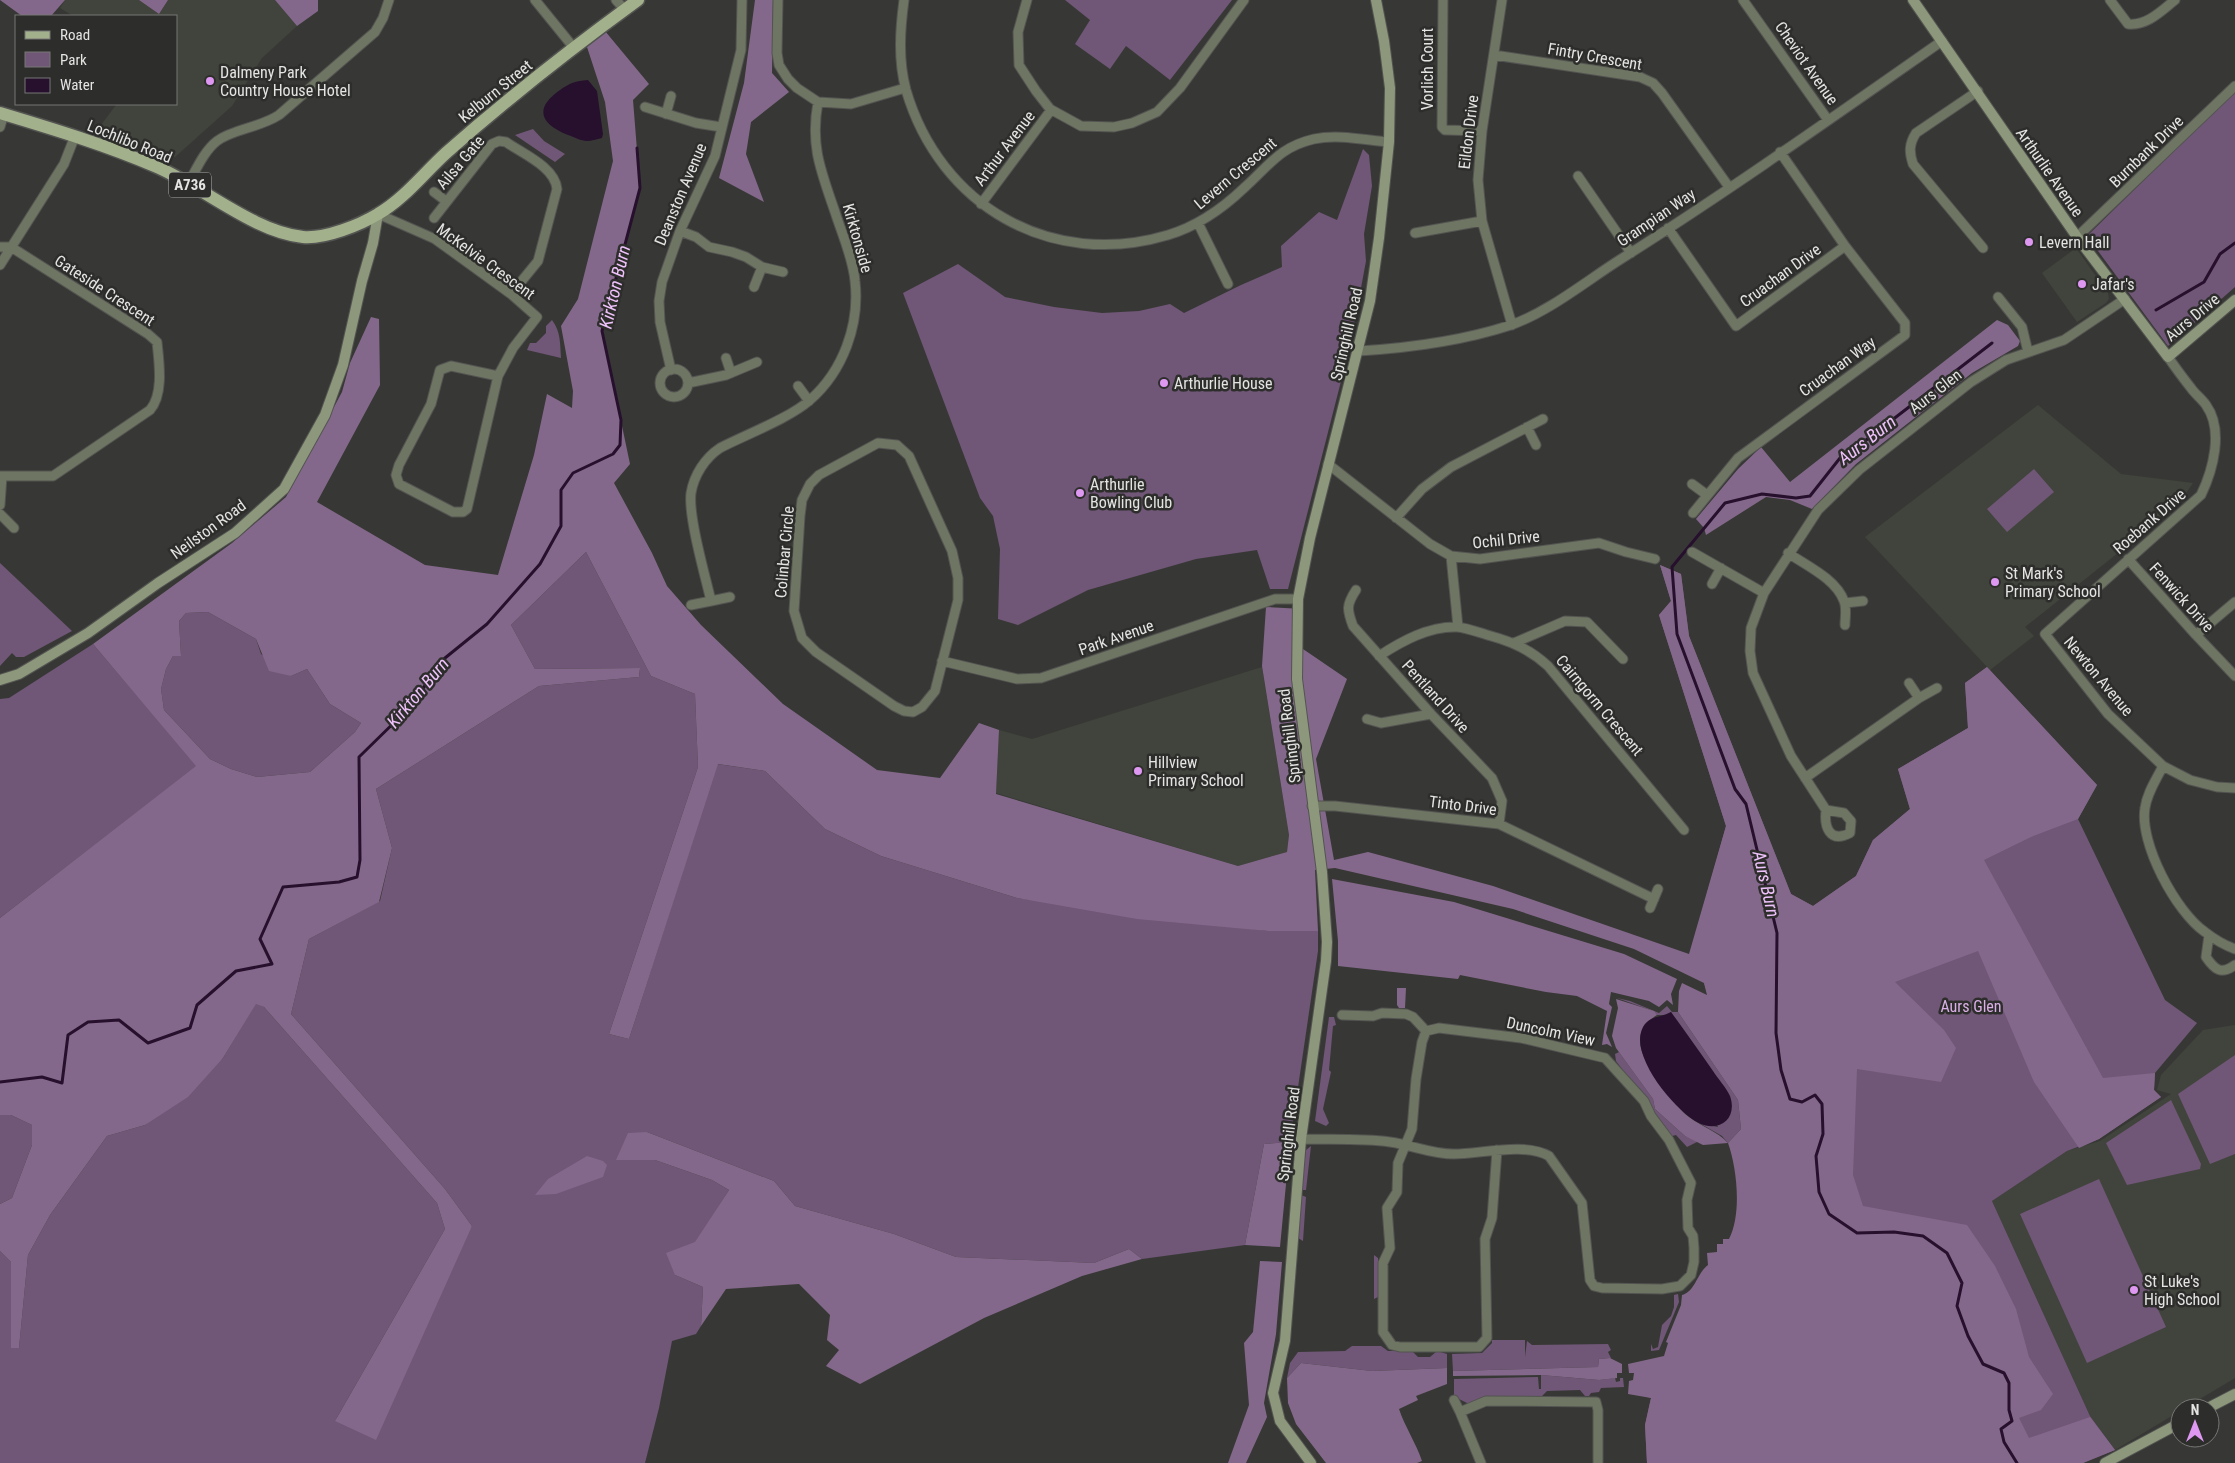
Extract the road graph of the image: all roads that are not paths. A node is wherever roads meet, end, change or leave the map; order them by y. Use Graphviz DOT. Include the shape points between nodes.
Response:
graph roads {
  1 [pos="389,0"];
  2 [pos="535,0"];
  3 [pos="638,0"];
  4 [pos="742,0"];
  5 [pos="778,0"];
  6 [pos="904,0"];
  7 [pos="1027,0"];
  8 [pos="1244,0"];
  9 [pos="1376,0"];
  10 [pos="1443,0"];
  11 [pos="1499,0"];
  12 [pos="1743,0"];
  13 [pos="1913,0"];
  14 [pos="2110,0"];
  15 [pos="2175,0"];
  16 [pos="621,5"];
  17 [pos="1942,41"];
  18 [pos="574,48"];
  19 [pos="1494,55"];
  20 [pos="2235,86"];
  21 [pos="906,88"];
  22 [pos="1978,91"];
  23 [pos="671,96"];
  24 [pos="818,102"];
  25 [pos="645,107"];
  26 [pos="1051,110"];
  27 [pos="2,113"];
  28 [pos="666,114"];
  29 [pos="1828,120"];
  30 [pos="0,127"];
  31 [pos="721,127"];
  32 [pos="1482,131"];
  33 [pos="75,136"];
  34 [pos="1389,142"];
  35 [pos="1780,152"];
  36 [pos="1578,176"];
  37 [pos="188,184"];
  38 [pos="1729,187"];
  39 [pos="434,192"];
  40 [pos="446,201"];
  41 [pos="981,204"];
  42 [pos="378,214"];
  43 [pos="434,218"];
  44 [pos="1482,220"];
  45 [pos="1198,223"];
  46 [pos="1668,228"];
  47 [pos="680,231"];
  48 [pos="1415,234"];
  49 [pos="2077,238"];
  50 [pos="1845,246"];
  51 [pos="0,247"];
  52 [pos="11,247"];
  53 [pos="1983,248"];
  54 [pos="1631,253"];
  55 [pos="0,265"];
  56 [pos="762,267"];
  57 [pos="783,272"];
  58 [pos="1228,284"];
  59 [pos="754,287"];
  60 [pos="511,294"];
  61 [pos="1998,297"];
  62 [pos="2125,299"];
  63 [pos="2235,300"];
  64 [pos="1512,325"];
  65 [pos="1359,351"];
  66 [pos="2028,352"];
  67 [pos="2168,357"];
  68 [pos="726,358"];
  69 [pos="757,362"];
  70 [pos="671,370"];
  71 [pos="731,373"];
  72 [pos="498,376"];
  73 [pos="688,383"];
  74 [pos="798,386"];
  75 [pos="809,401"];
  76 [pos="1543,418"];
  77 [pos="1527,427"];
  78 [pos="1536,445"];
  79 [pos="1328,464"];
  80 [pos="1,476"];
  81 [pos="1692,484"];
  82 [pos="1707,495"];
  83 [pos="0,505"];
  84 [pos="1693,513"];
  85 [pos="0,514"];
  86 [pos="1396,518"];
  87 [pos="14,528"];
  88 [pos="1692,552"];
  89 [pos="1788,554"];
  90 [pos="1451,556"];
  91 [pos="1655,559"];
  92 [pos="2128,559"];
  93 [pos="1721,568"];
  94 [pos="1712,584"];
  95 [pos="1356,590"];
  96 [pos="1764,592"];
  97 [pos="730,597"];
  98 [pos="1298,599"];
  99 [pos="711,601"];
  100 [pos="1863,601"];
  101 [pos="2235,602"];
  102 [pos="1845,603"];
  103 [pos="691,605"];
  104 [pos="1846,625"];
  105 [pos="1458,627"];
  106 [pos="2045,634"];
  107 [pos="2196,635"];
  108 [pos="1514,643"];
  109 [pos="1379,656"];
  110 [pos="1623,660"];
  111 [pos="942,661"];
  112 [pos="2235,676"];
  113 [pos="0,680"];
  114 [pos="1910,683"];
  115 [pos="1938,688"];
  116 [pos="1919,698"];
  117 [pos="1431,714"];
  118 [pos="1367,719"];
  119 [pos="2163,766"];
  120 [pos="1805,778"];
  121 [pos="2235,788"];
  122 [pos="1312,806"];
  123 [pos="1826,810"];
  124 [pos="1499,824"];
  125 [pos="1684,830"];
  126 [pos="1658,889"];
  127 [pos="1654,899"];
  128 [pos="1650,908"];
  129 [pos="2209,935"];
  130 [pos="2235,949"];
  131 [pos="2235,965"];
  132 [pos="1342,1014"];
  133 [pos="1426,1031"];
  134 [pos="1301,1139"];
  135 [pos="1406,1145"];
  136 [pos="1497,1150"];
  137 [pos="2235,1394"];
  138 [pos="1454,1400"];
  139 [pos="2220,1402"];
  140 [pos="1460,1412"];
  141 [pos="2170,1428"];
  142 [pos="1311,1463"];
  143 [pos="1481,1463"];
  144 [pos="1598,1463"];
  145 [pos="2105,1463"];
  1 -- 37 [label="street" via="384,18 375,32 279,116 216,142"];
  2 -- 18 [label="street"];
  3 -- 16 [label="main road, Kelburn Street / A736"];
  4 -- 31 [label="street, Deanston Avenue" via="741,50"];
  5 -- 24 [label="street" via="779,65 797,88"];
  6 -- 21 [label="street, Levern Crescent" via="899,40"];
  7 -- 26 [label="street" via="1018,32 1019,65"];
  8 -- 26 [label="street" via="1180,88 1157,112 1132,124 1114,128 1081,126"];
  9 -- 34 [label="street, Springhill Road" via="1390,88"];
  10 -- 32 [label="street, Vorlich Court" via="1442,127 1445,130"];
  11 -- 19 [label="street, Eildon Drive"];
  12 -- 29 [label="street, Cheviot Avenue"];
  13 -- 17 [label="street, Arthurlie Avenue"];
  14 -- 15 [label="street" via="2128,24 2137,25"];
  16 -- 18 [label="main road, Kelburn Street / A736"];
  17 -- 22 [label="street, Arthurlie Avenue"];
  17 -- 29 [label="street, Grampian Way"];
  18 -- 42 [label="main road, Kelburn Street / A736" via="446,153"];
  19 -- 32 [label="street, Eildon Drive"];
  19 -- 38 [label="street, Fintry Crescent" via="1640,77 1653,84"];
  20 -- 49 [label="street, Burnbank Drive"];
  21 -- 24 [label="street" via="851,104"];
  21 -- 41 [label="street, Levern Crescent" via="917,122 934,153 957,183"];
  22 -- 49 [label="street, Arthurlie Avenue"];
  22 -- 53 [label="street" via="1916,133 1910,153 1913,164"];
  23 -- 28 [label="street"];
  24 -- 75 [label="street, Kirktonside" via="814,134 820,167 856,281 851,332 845,352 831,378"];
  25 -- 28 [label="street"];
  26 -- 41 [label="street, Arthur Avenue"];
  27 -- 30 [label="street, Lochlibo Road"];
  27 -- 33 [label="main road, Lochlibo Road / A736"];
  28 -- 31 [label="street"];
  29 -- 35 [label="street, Grampian Way"];
  31 -- 47 [label="street, Deanston Avenue" via="712,163"];
  32 -- 44 [label="street, Eildon Drive" via="1478,180"];
  33 -- 37 [label="main road, Lochlibo Road / A736" via="159,168"];
  33 -- 52 [label="street" via="64,164"];
  34 -- 45 [label="street, Levern Crescent" via="1333,137 1286,149 1222,208"];
  34 -- 65 [label="street, Springhill Road" via="1370,301"];
  35 -- 38 [label="street, Grampian Way"];
  35 -- 50 [label="street, Cruachan Drive"];
  36 -- 54 [label="street"];
  37 -- 42 [label="main road, Lochlibo Road / A736" via="259,223 302,237 353,227"];
  38 -- 46 [label="street, Grampian Way"];
  39 -- 40 [label="street"];
  40 -- 43 [label="street, Ailsa Gate"];
  40 -- 60 [label="street, Ailsa Gate" via="492,144 499,141 506,142 554,176 557,189 543,248 538,261"];
  41 -- 45 [label="street, Levern Crescent" via="1003,219 1066,242 1136,242 1169,235"];
  42 -- 60 [label="street, McKelvie Crescent" via="435,239"];
  42 -- 113 [label="street, Neilston Road" via="343,365 325,416 284,489 235,533 88,633 19,674"];
  44 -- 48 [label="street"];
  44 -- 64 [label="street, Eildon Drive"];
  45 -- 58 [label="street"];
  46 -- 50 [label="street, Cruachan Drive" via="1736,326"];
  46 -- 54 [label="street, Grampian Way"];
  47 -- 56 [label="street" via="709,247 746,257"];
  47 -- 70 [label="street, Deanston Avenue" via="662,282 659,301 660,322"];
  49 -- 62 [label="street, Arthurlie Avenue"];
  50 -- 82 [label="street, Cruachan Way" via="1905,323 1905,335 1745,452"];
  51 -- 52 [label="street"];
  52 -- 55 [label="street"];
  52 -- 80 [label="street, Gateside Crescent" via="157,342 158,388 156,403 150,410 53,476"];
  54 -- 64 [label="street, Grampian Way"];
  56 -- 57 [label="street"];
  56 -- 59 [label="street"];
  60 -- 72 [label="street, McKelvie Crescent" via="537,317 513,348"];
  61 -- 66 [label="street" via="2022,327"];
  62 -- 66 [label="street, Aurs Glen" via="2064,340"];
  62 -- 67 [label="street, Arthurlie Avenue"];
  63 -- 67 [label="street, Aurs Drive"];
  64 -- 65 [label="street, Grampian Way" via="1450,340"];
  65 -- 79 [label="street, Springhill Road"];
  66 -- 89 [label="street, Aurs Glen" via="2006,360 1971,382 1859,470 1818,510"];
  67 -- 92 [label="street, Roebank Drive" via="2213,418 2214,456 2210,476 2201,495"];
  68 -- 71 [label="street"];
  69 -- 71 [label="street"];
  70 -- 73 [label="street" via="683,372"];
  70 -- 73 [label="street" via="661,379 664,393 672,397 682,395"];
  71 -- 73 [label="street"];
  72 -- 72 [label="street, McKelvie Crescent" via="467,509 453,512 400,484 396,475 399,465 431,404 440,370 451,366"];
  74 -- 75 [label="street"];
  75 -- 99 [label="street, Kirktonside" via="720,448 709,455 701,467 691,494 692,511"];
  76 -- 77 [label="street"];
  77 -- 78 [label="street"];
  77 -- 86 [label="street" via="1451,467 1422,489"];
  79 -- 86 [label="street, Ochil Drive"];
  79 -- 98 [label="street, Springhill Road"];
  80 -- 83 [label="street, Gateside Crescent"];
  81 -- 82 [label="street"];
  82 -- 84 [label="street, Cruachan Way"];
  85 -- 87 [label="street"];
  86 -- 90 [label="street, Ochil Drive"];
  88 -- 93 [label="street"];
  89 -- 96 [label="street, Aurs Glen"];
  89 -- 102 [label="street" via="1830,581"];
  90 -- 91 [label="street, Ochil Drive" via="1480,559 1600,543"];
  90 -- 105 [label="street"];
  92 -- 106 [label="street, Roebank Drive"];
  92 -- 107 [label="street, Fenwick Drive"];
  93 -- 94 [label="street"];
  93 -- 96 [label="street"];
  95 -- 109 [label="street, Pentland Drive" via="1348,602 1348,614 1353,626"];
  96 -- 120 [label="street, Aurs Glen" via="1751,628 1753,673 1791,756"];
  97 -- 99 [label="street"];
  98 -- 111 [label="street, Park Avenue" via="1274,599 1042,678 1017,678"];
  98 -- 122 [label="street, Springhill Road" via="1297,679"];
  99 -- 103 [label="street"];
  100 -- 102 [label="street"];
  101 -- 107 [label="street"];
  102 -- 104 [label="street"];
  105 -- 108 [label="street, Cairngorm Crescent"];
  105 -- 109 [label="street, Cairngorm Crescent" via="1435,629 1401,641"];
  106 -- 119 [label="street, Newton Avenue" via="2108,714"];
  107 -- 112 [label="street, Fenwick Drive"];
  108 -- 110 [label="street" via="1565,621 1587,622"];
  108 -- 125 [label="street, Cairngorm Crescent" via="1536,654 1548,666 1672,811"];
  109 -- 117 [label="street, Pentland Drive"];
  111 -- 111 [label="street, Colinbar Circle" via="929,700 913,712 904,712 816,652 802,638 798,628 794,611 802,500 819,475 878,443 897,445 909,456 956,563 958,600"];
  114 -- 116 [label="street"];
  115 -- 116 [label="street"];
  116 -- 120 [label="street"];
  117 -- 118 [label="street" via="1381,722"];
  117 -- 124 [label="street, Pentland Drive" via="1492,778 1502,802"];
  119 -- 121 [label="street, Newton Avenue" via="2190,780"];
  119 -- 129 [label="street" via="2144,809 2147,841 2162,876 2188,915"];
  120 -- 123 [label="street, Aurs Glen"];
  122 -- 124 [label="street, Tinto Drive"];
  122 -- 134 [label="street, Springhill Road" via="1323,885 1326,961"];
  124 -- 127 [label="street, Tinto Drive"];
  126 -- 127 [label="street"];
  127 -- 128 [label="street"];
  129 -- 130 [label="street"];
  129 -- 131 [label="street" via="2206,957 2211,965 2219,971"];
  132 -- 133 [label="street" via="1406,1014"];
  133 -- 135 [label="street" via="1416,1079 1412,1129"];
  133 -- 136 [label="street, Duncolm View" via="1439,1028 1521,1038 1605,1058 1644,1101 1691,1183 1687,1200 1688,1228 1694,1248 1691,1276 1680,1286 1662,1289 1594,1286 1590,1280 1582,1203 1570,1185 1549,1156 1542,1152"];
  134 -- 135 [label="street, Duncolm View"];
  134 -- 142 [label="street, Springhill Road" via="1285,1341 1273,1402 1280,1422"];
  135 -- 136 [label="street, Duncolm View" via="1421,1151 1455,1154"];
  135 -- 136 [label="street" via="1398,1163 1397,1192 1387,1208 1390,1248 1384,1263 1383,1332 1392,1345 1400,1347 1479,1347 1487,1338 1485,1239 1492,1218"];
  137 -- 139 [label="street"];
  138 -- 140 [label="street"];
  140 -- 143 [label="street"];
  140 -- 144 [label="street" via="1486,1402 1596,1402"];
  141 -- 145 [label="street"];
}
